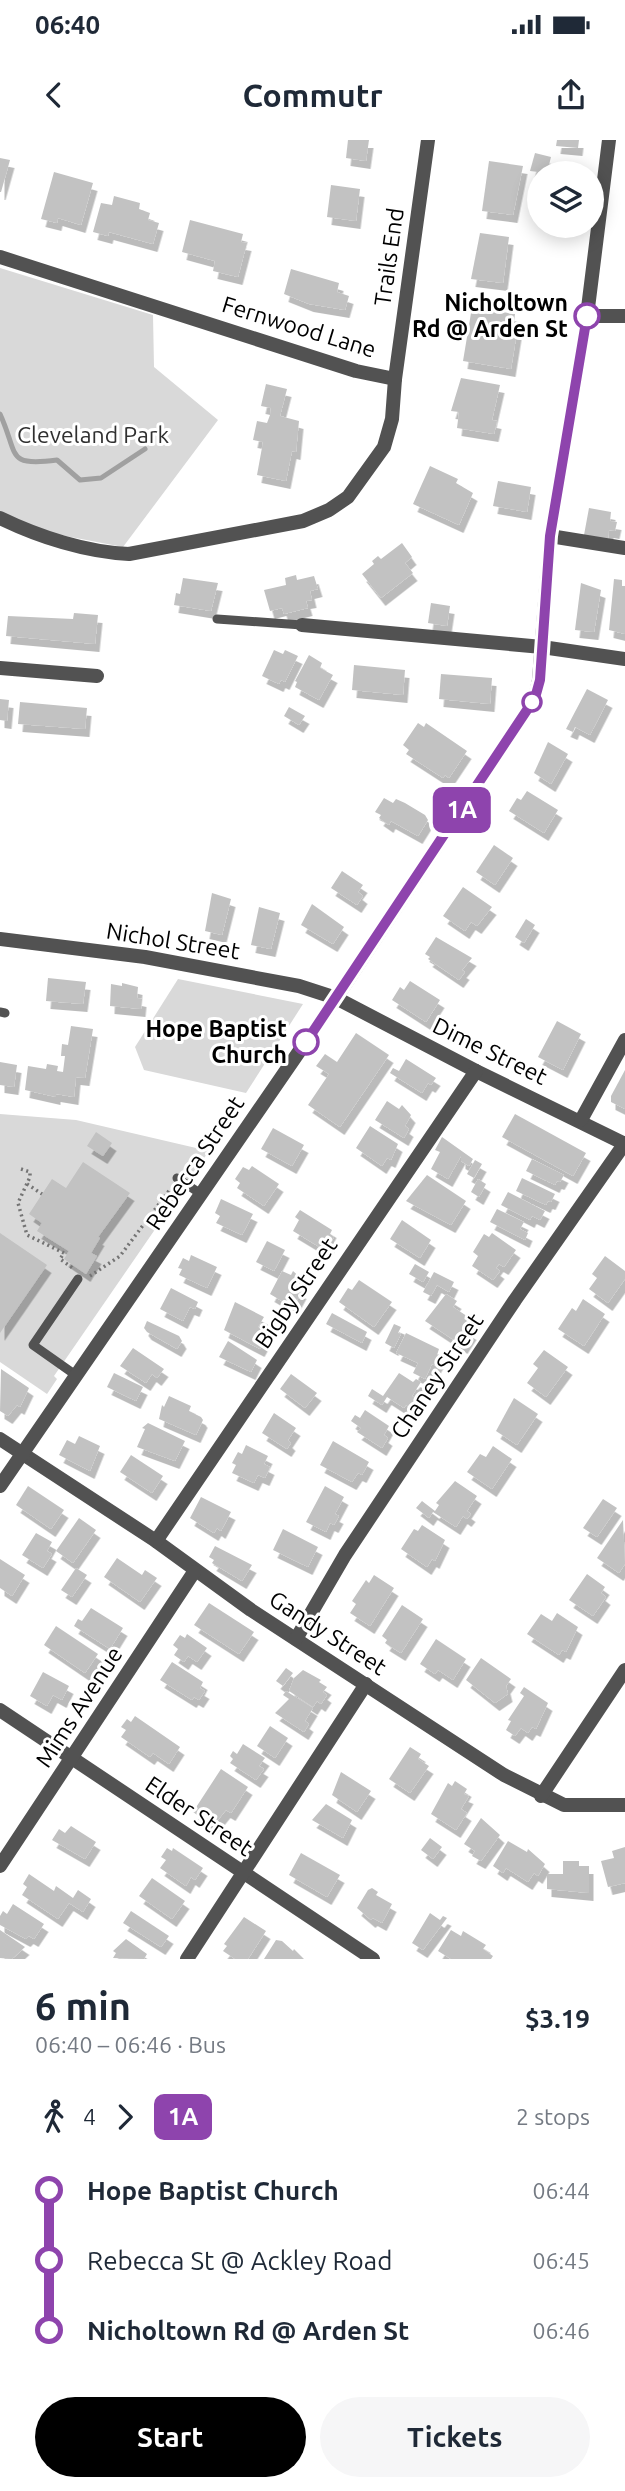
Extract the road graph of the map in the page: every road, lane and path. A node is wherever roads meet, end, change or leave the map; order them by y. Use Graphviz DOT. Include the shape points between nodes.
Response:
graph roads {
  1 [pos="428,140"];
  2 [pos="609,140"];
  3 [pos="0,257"];
  4 [pos="587,316"];
  5 [pos="625,316"];
  6 [pos="395,379"];
  7 [pos="0,518"];
  8 [pos="550,536"];
  9 [pos="625,548"];
  10 [pos="217,619"];
  11 [pos="302,625"];
  12 [pos="542,647"];
  13 [pos="625,659"];
  14 [pos="0,668"];
  15 [pos="97,676"];
  16 [pos="0,939"];
  17 [pos="336,998"];
  18 [pos="625,1040"];
  19 [pos="476,1071"];
  20 [pos="581,1120"];
  21 [pos="625,1144"];
  22 [pos="21,1169"];
  23 [pos="177,1178"];
  24 [pos="27,1184"];
  25 [pos="42,1194"];
  26 [pos="201,1194"];
  27 [pos="78,1279"];
  28 [pos="77,1376"];
  29 [pos="0,1439"];
  30 [pos="23,1454"];
  31 [pos="0,1486"];
  32 [pos="156,1541"];
  33 [pos="194,1572"];
  34 [pos="296,1639"];
  35 [pos="625,1670"];
  36 [pos="366,1684"];
  37 [pos="0,1710"];
  38 [pos="74,1757"];
  39 [pos="541,1796"];
  40 [pos="625,1805"];
  41 [pos="0,1866"];
  42 [pos="244,1874"];
  43 [pos="187,1959"];
  44 [pos="373,1959"];
  1 -- 6 [label="street, Trails End"];
  2 -- 4 [label="street, Rebecca Street"];
  3 -- 6 [label="street, Fernwood Lane" via="356,371"];
  4 -- 5 [label="street"];
  4 -- 8 [label="street, Rebecca Street"];
  6 -- 7 [label="street, Fernwood Lane" via="392,419 378,455 348,497 303,522 129,554 50,537"];
  8 -- 9 [label="street"];
  8 -- 12 [label="street, Rebecca Street"];
  10 -- 11 [label="lane"];
  11 -- 12 [label="street"];
  12 -- 13 [label="street"];
  12 -- 17 [label="street, Rebecca Street" via="540,680 524,717"];
  14 -- 15 [label="street"];
  16 -- 17 [label="street, Nichol Street" via="170,961 299,986"];
  17 -- 19 [label="street, Dime Street"];
  17 -- 26 [label="street, Rebecca Street"];
  18 -- 20 [label="street"];
  19 -- 20 [label="street, Dime Street"];
  19 -- 32 [label="street, Bigby Street"];
  20 -- 21 [label="street, Dime Street"];
  21 -- 34 [label="street, Chaney Street" via="345,1555"];
  22 -- 24 [label="path" via="30,1172"];
  23 -- 24 [label="path" via="120,1256 88,1277 60,1259 64,1252 27,1235 18,1203"];
  23 -- 26 [label="lane"];
  24 -- 25 [label="path"];
  26 -- 28 [label="street, Rebecca Street"];
  27 -- 28 [label="lane" via="33,1345"];
  28 -- 30 [label="street, Rebecca Street"];
  29 -- 30 [label="street, Gandy Street"];
  30 -- 31 [label="street, Rebecca Street"];
  30 -- 32 [label="street, Gandy Street"];
  32 -- 33 [label="street, Gandy Street"];
  33 -- 34 [label="street, Gandy Street"];
  33 -- 38 [label="street, Mims Avenue"];
  34 -- 36 [label="street, Gandy Street"];
  35 -- 39 [label="street"];
  36 -- 39 [label="street, Gandy Street"];
  36 -- 42 [label="street"];
  37 -- 38 [label="street, Elder Street"];
  38 -- 41 [label="street, Mims Avenue"];
  38 -- 42 [label="street, Elder Street"];
  39 -- 40 [label="street, Gandy Street" via="564,1805"];
  42 -- 43 [label="street"];
  42 -- 44 [label="street, Elder Street"];
}
